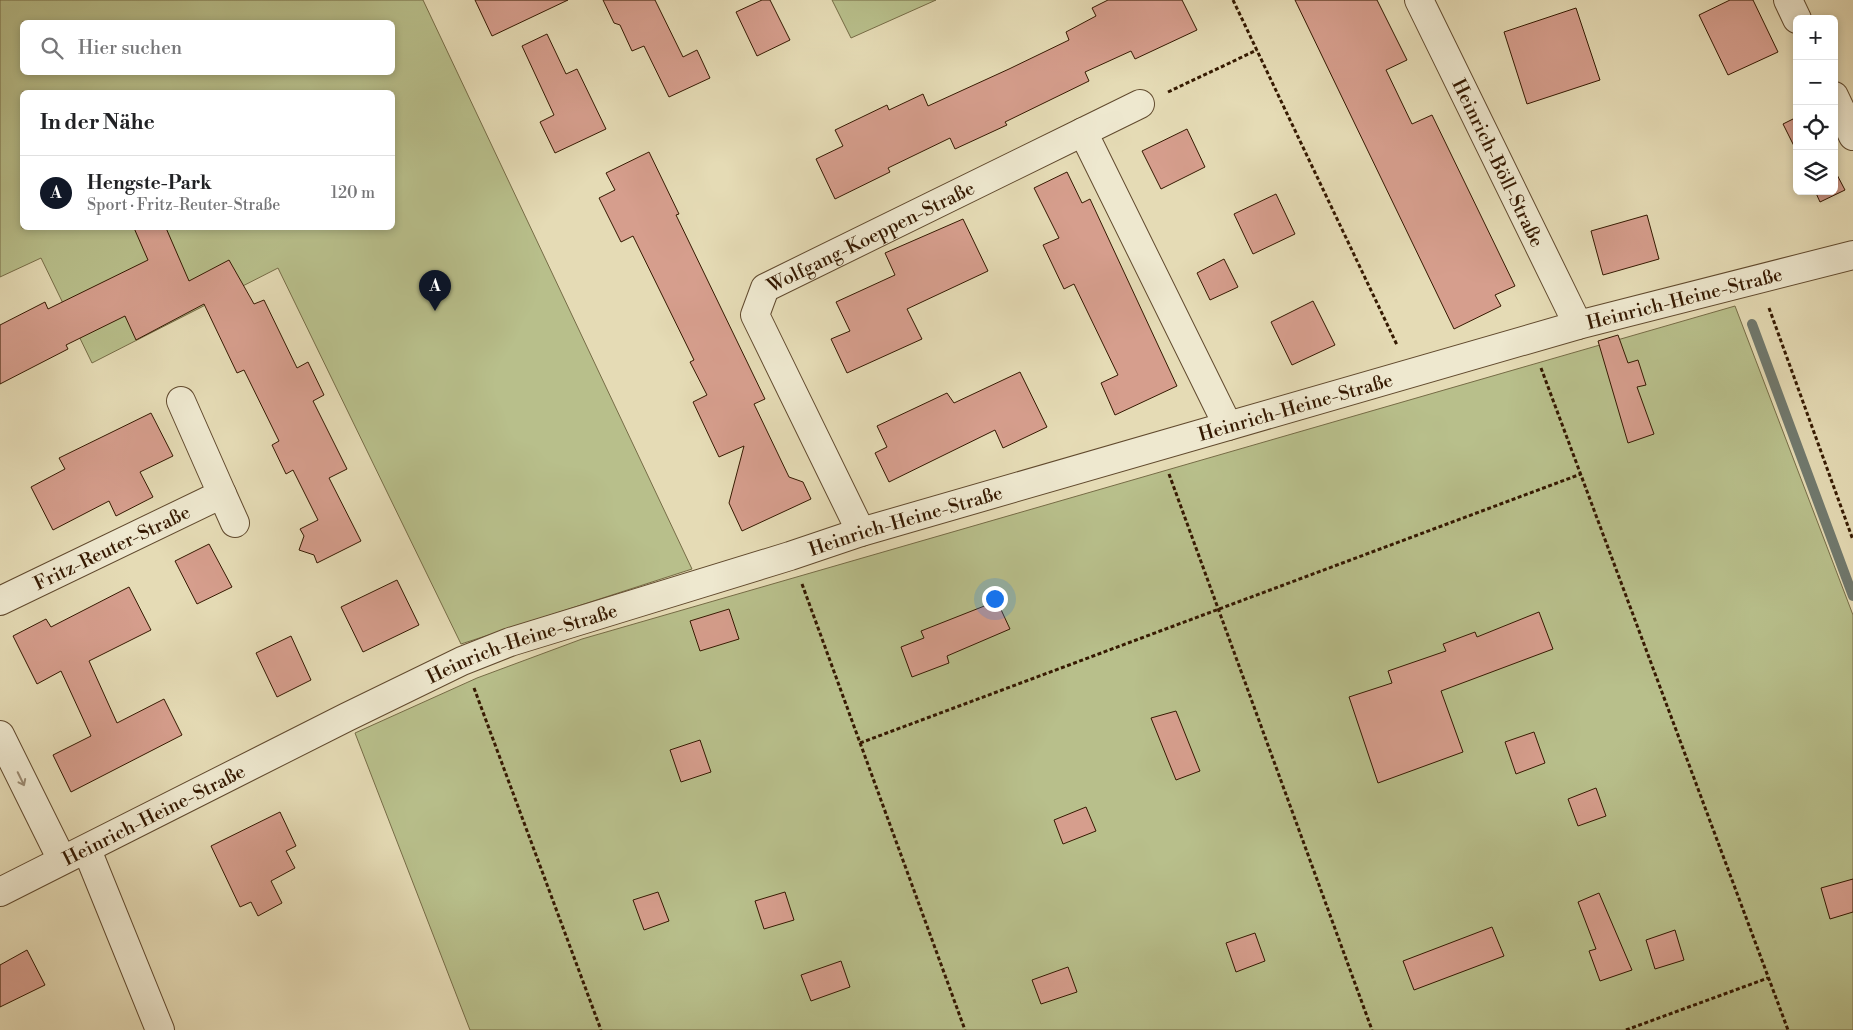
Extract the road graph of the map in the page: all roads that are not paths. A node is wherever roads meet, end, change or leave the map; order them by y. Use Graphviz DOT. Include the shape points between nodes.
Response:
graph roads {
  1 [pos="1419,0"];
  2 [pos="1788,0"];
  3 [pos="1795,15"];
  4 [pos="1140,104"];
  5 [pos="1838,104"];
  6 [pos="1084,132"];
  7 [pos="1853,136"];
  8 [pos="1853,255"];
  9 [pos="1578,325"];
  10 [pos="181,401"];
  11 [pos="1228,426"];
  12 [pos="222,494"];
  13 [pos="235,523"];
  14 [pos="861,532"];
  15 [pos="0,601"];
  16 [pos="0,735"];
  17 [pos="87,850"];
  18 [pos="62,860"];
  19 [pos="0,892"];
  20 [pos="160,1030"];
  1 -- 9 [label="street, Heinrich-Böll-Straße"];
  2 -- 3 [label="street"];
  4 -- 6 [label="street, Wolfgang-Koeppen-Straße"];
  5 -- 7 [label="street"];
  6 -- 11 [label="street"];
  6 -- 14 [label="street, Wolfgang-Koeppen-Straße" via="765,288 755,315"];
  8 -- 9 [label="street, Heinrich-Heine-Straße"];
  9 -- 11 [label="street, Heinrich-Heine-Straße"];
  10 -- 12 [label="street"];
  11 -- 14 [label="street, Heinrich-Heine-Straße"];
  12 -- 13 [label="street"];
  12 -- 15 [label="street, Fritz-Reuter-Straße"];
  14 -- 17 [label="street, Heinrich-Heine-Straße" via="510,642 462,661"];
  16 -- 18 [label="street, one-way"];
  17 -- 18 [label="street, Heinrich-Heine-Straße"];
  17 -- 20 [label="street"];
  18 -- 19 [label="street, Heinrich-Heine-Straße"];
}
